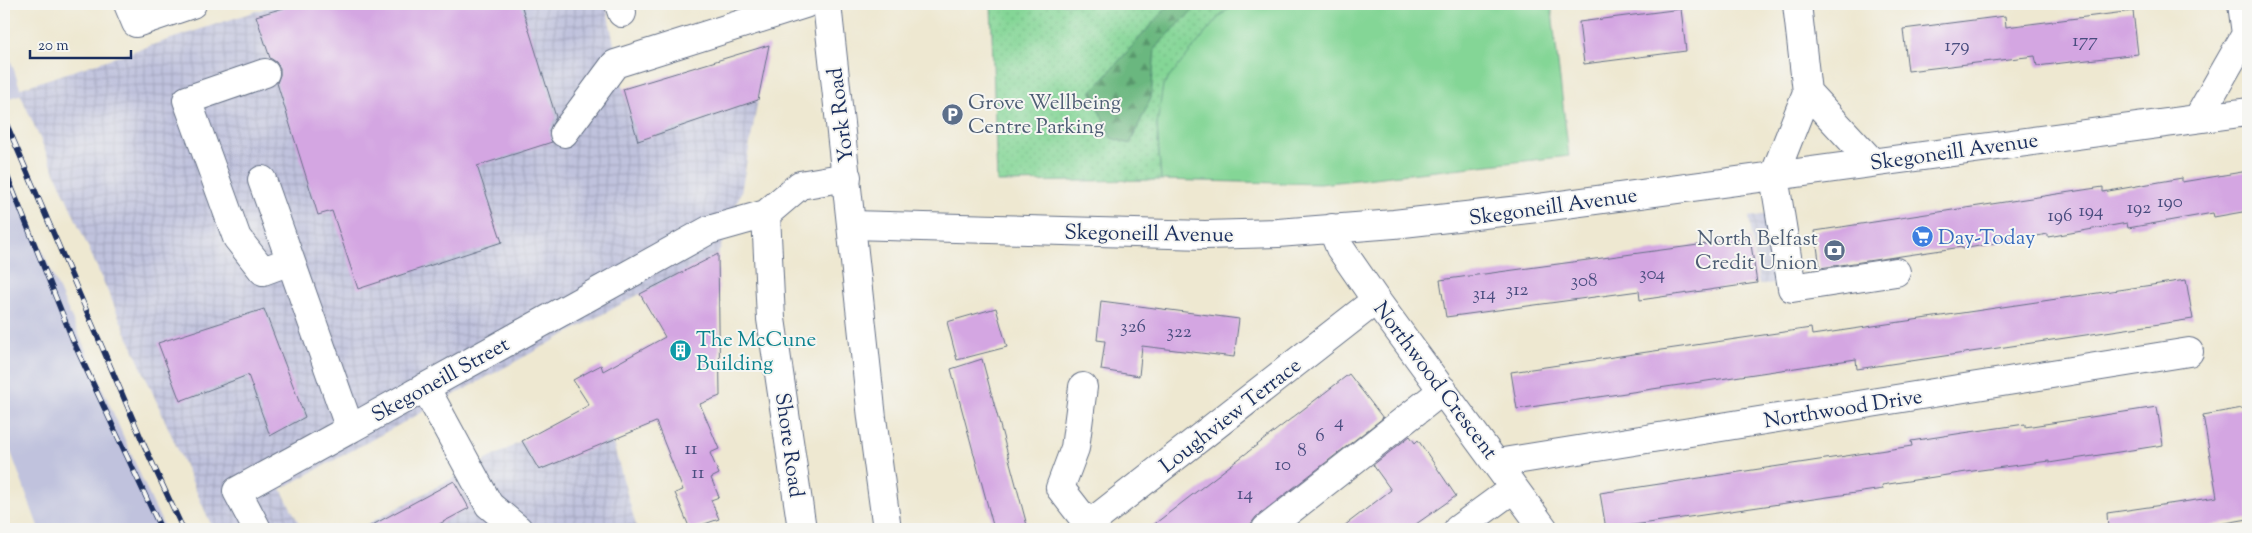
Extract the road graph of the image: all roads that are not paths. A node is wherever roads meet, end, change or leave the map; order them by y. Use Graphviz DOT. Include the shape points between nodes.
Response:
graph roads {
  1 [pos="192,4"];
  2 [pos="805,4"];
  3 [pos="827,4"];
  4 [pos="1797,4"];
  5 [pos="2242,4"];
  6 [pos="132,13"];
  7 [pos="2247,36"];
  8 [pos="265,73"];
  9 [pos="1807,92"];
  10 [pos="2248,112"];
  11 [pos="2198,118"];
  12 [pos="564,133"];
  13 [pos="1872,162"];
  14 [pos="1774,176"];
  15 [pos="847,178"];
  16 [pos="262,180"];
  17 [pos="766,214"];
  18 [pos="852,225"];
  19 [pos="1332,228"];
  20 [pos="290,261"];
  21 [pos="1896,272"];
  22 [pos="1376,300"];
  23 [pos="2189,352"];
  24 [pos="425,387"];
  25 [pos="1083,387"];
  26 [pos="1443,390"];
  27 [pos="350,429"];
  28 [pos="1497,463"];
  29 [pos="1514,488"];
  30 [pos="1086,527"];
  31 [pos="257,529"];
  32 [pos="518,529"];
  33 [pos="802,529"];
  34 [pos="888,529"];
  35 [pos="1266,529"];
  36 [pos="1458,529"];
  37 [pos="1544,529"];
  1 -- 6 [label="street"];
  2 -- 12 [label="street" via="615,64"];
  3 -- 15 [label="street, York Road"];
  4 -- 9 [label="street"];
  5 -- 7 [label="street"];
  7 -- 11 [label="street"];
  8 -- 20 [label="street" via="187,100 237,238 263,271"];
  9 -- 13 [label="street"];
  9 -- 14 [label="street"];
  10 -- 11 [label="street, Skegoneill Avenue"];
  11 -- 13 [label="street, Skegoneill Avenue"];
  13 -- 14 [label="street, Skegoneill Avenue"];
  14 -- 19 [label="street, Skegoneill Avenue" via="1459,218"];
  14 -- 21 [label="street" via="1792,288"];
  15 -- 17 [label="street" via="800,185"];
  15 -- 18 [label="street, York Road"];
  16 -- 20 [label="street, Skegoneill Street"];
  17 -- 24 [label="street, Skegoneill Street" via="709,230"];
  17 -- 33 [label="street, Shore Road" via="771,318"];
  18 -- 19 [label="street, Skegoneill Avenue" via="1205,235"];
  18 -- 34 [label="street" via="872,418"];
  19 -- 22 [label="street, Northwood Crescent" via="1340,248"];
  20 -- 27 [label="street, Skegoneill Street"];
  22 -- 26 [label="street, Northwood Crescent"];
  22 -- 30 [label="street, Loughview Terrace"];
  23 -- 28 [label="street, Northwood Drive"];
  24 -- 27 [label="street, Skegoneill Street"];
  24 -- 32 [label="street" via="489,505"];
  25 -- 30 [label="street" via="1075,448 1060,488"];
  26 -- 28 [label="street, Northwood Crescent"];
  26 -- 35 [label="street"];
  27 -- 31 [label="street" via="237,491"];
  28 -- 29 [label="street, Northwood Crescent"];
  29 -- 36 [label="street"];
  29 -- 37 [label="street, Northwood Crescent"];
}
